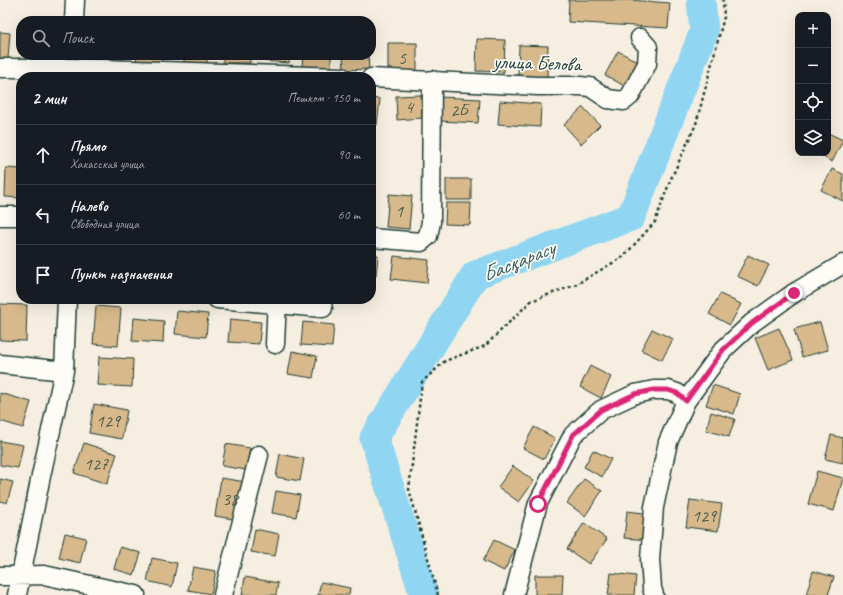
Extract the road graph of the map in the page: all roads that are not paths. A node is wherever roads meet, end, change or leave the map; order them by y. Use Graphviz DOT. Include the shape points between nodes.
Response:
graph roads {
  1 [pos="75,0"];
  2 [pos="74,16"];
  3 [pos="640,38"];
  4 [pos="72,67"];
  5 [pos="0,68"];
  6 [pos="207,72"];
  7 [pos="376,78"];
  8 [pos="432,80"];
  9 [pos="0,216"];
  10 [pos="16,216"];
  11 [pos="376,238"];
  12 [pos="843,264"];
  13 [pos="67,304"];
  14 [pos="276,304"];
  15 [pos="292,304"];
  16 [pos="323,308"];
  17 [pos="275,344"];
  18 [pos="0,364"];
  19 [pos="64,371"];
  20 [pos="686,401"];
  21 [pos="259,455"];
  22 [pos="0,576"];
  23 [pos="22,576"];
  24 [pos="17,595"];
  25 [pos="136,595"];
  26 [pos="223,595"];
  27 [pos="514,595"];
  28 [pos="654,595"];
  1 -- 2 [label="street"];
  3 -- 8 [label="street, улица Белова" via="648,47 646,64 630,96 624,101 608,99 590,87"];
  4 -- 5 [label="street"];
  4 -- 6 [label="street"];
  7 -- 8 [label="street, улица Белова"];
  8 -- 11 [label="street" via="431,222 428,236 421,242"];
  9 -- 10 [label="street"];
  12 -- 20 [label="street" via="794,293 752,323 723,350"];
  13 -- 19 [label="street"];
  14 -- 17 [label="street"];
  15 -- 16 [label="street"];
  18 -- 19 [label="street"];
  19 -- 23 [label="street"];
  20 -- 27 [label="street" via="677,393 668,390 635,394 601,410 573,435 538,504"];
  20 -- 28 [label="street" via="668,442 654,507 650,559"];
  21 -- 26 [label="street"];
  22 -- 23 [label="street"];
  23 -- 24 [label="street"];
  23 -- 25 [label="street" via="44,575"];
}
